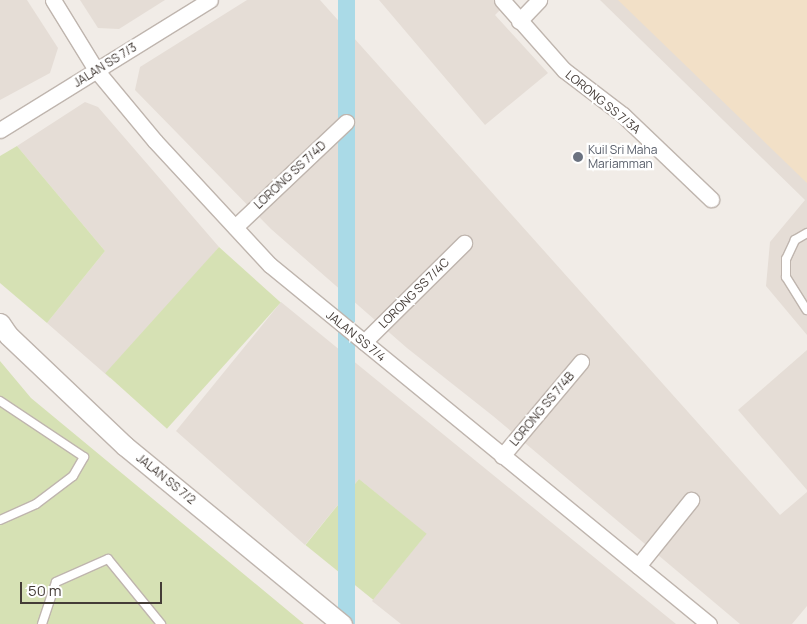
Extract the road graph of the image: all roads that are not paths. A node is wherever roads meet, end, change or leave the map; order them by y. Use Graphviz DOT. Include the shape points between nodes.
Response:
graph roads {
  1 [pos="53,0"];
  2 [pos="210,0"];
  3 [pos="502,0"];
  4 [pos="539,0"];
  5 [pos="519,21"];
  6 [pos="96,70"];
  7 [pos="346,122"];
  8 [pos="0,130"];
  9 [pos="711,199"];
  10 [pos="235,228"];
  11 [pos="807,233"];
  12 [pos="464,243"];
  13 [pos="807,310"];
  14 [pos="0,323"];
  15 [pos="364,342"];
  16 [pos="581,362"];
  17 [pos="0,401"];
  18 [pos="502,456"];
  19 [pos="691,500"];
  20 [pos="0,520"];
  21 [pos="638,566"];
  22 [pos="42,624"];
  23 [pos="161,624"];
  24 [pos="342,624"];
  25 [pos="709,624"];
  1 -- 6 [label="street, JALAN SS 7/4"];
  2 -- 6 [label="street, JALAN SS 7/3"];
  3 -- 5 [label="street, LORONG SS 7/3A"];
  4 -- 5 [label="street"];
  5 -- 9 [label="street, LORONG SS 7/3A" via="564,70 624,115"];
  6 -- 8 [label="street, JALAN SS 7/3"];
  6 -- 10 [label="street, JALAN SS 7/4" via="155,141"];
  7 -- 10 [label="street, LORONG SS 7/4D"];
  10 -- 15 [label="street, JALAN SS 7/4" via="270,265"];
  11 -- 13 [label="lane" via="795,240 786,259 786,277"];
  12 -- 15 [label="street, LORONG SS 7/4C"];
  14 -- 24 [label="street, JALAN SS 7/2" via="8,335 125,446"];
  15 -- 18 [label="street, JALAN SS 7/4"];
  16 -- 18 [label="street, LORONG SS 7/4B"];
  17 -- 20 [label="lane" via="84,458 73,476 36,504"];
  18 -- 21 [label="street, JALAN SS 7/4"];
  19 -- 21 [label="street"];
  21 -- 25 [label="street, JALAN SS 7/4"];
  22 -- 23 [label="lane" via="56,582 108,559"];
}
